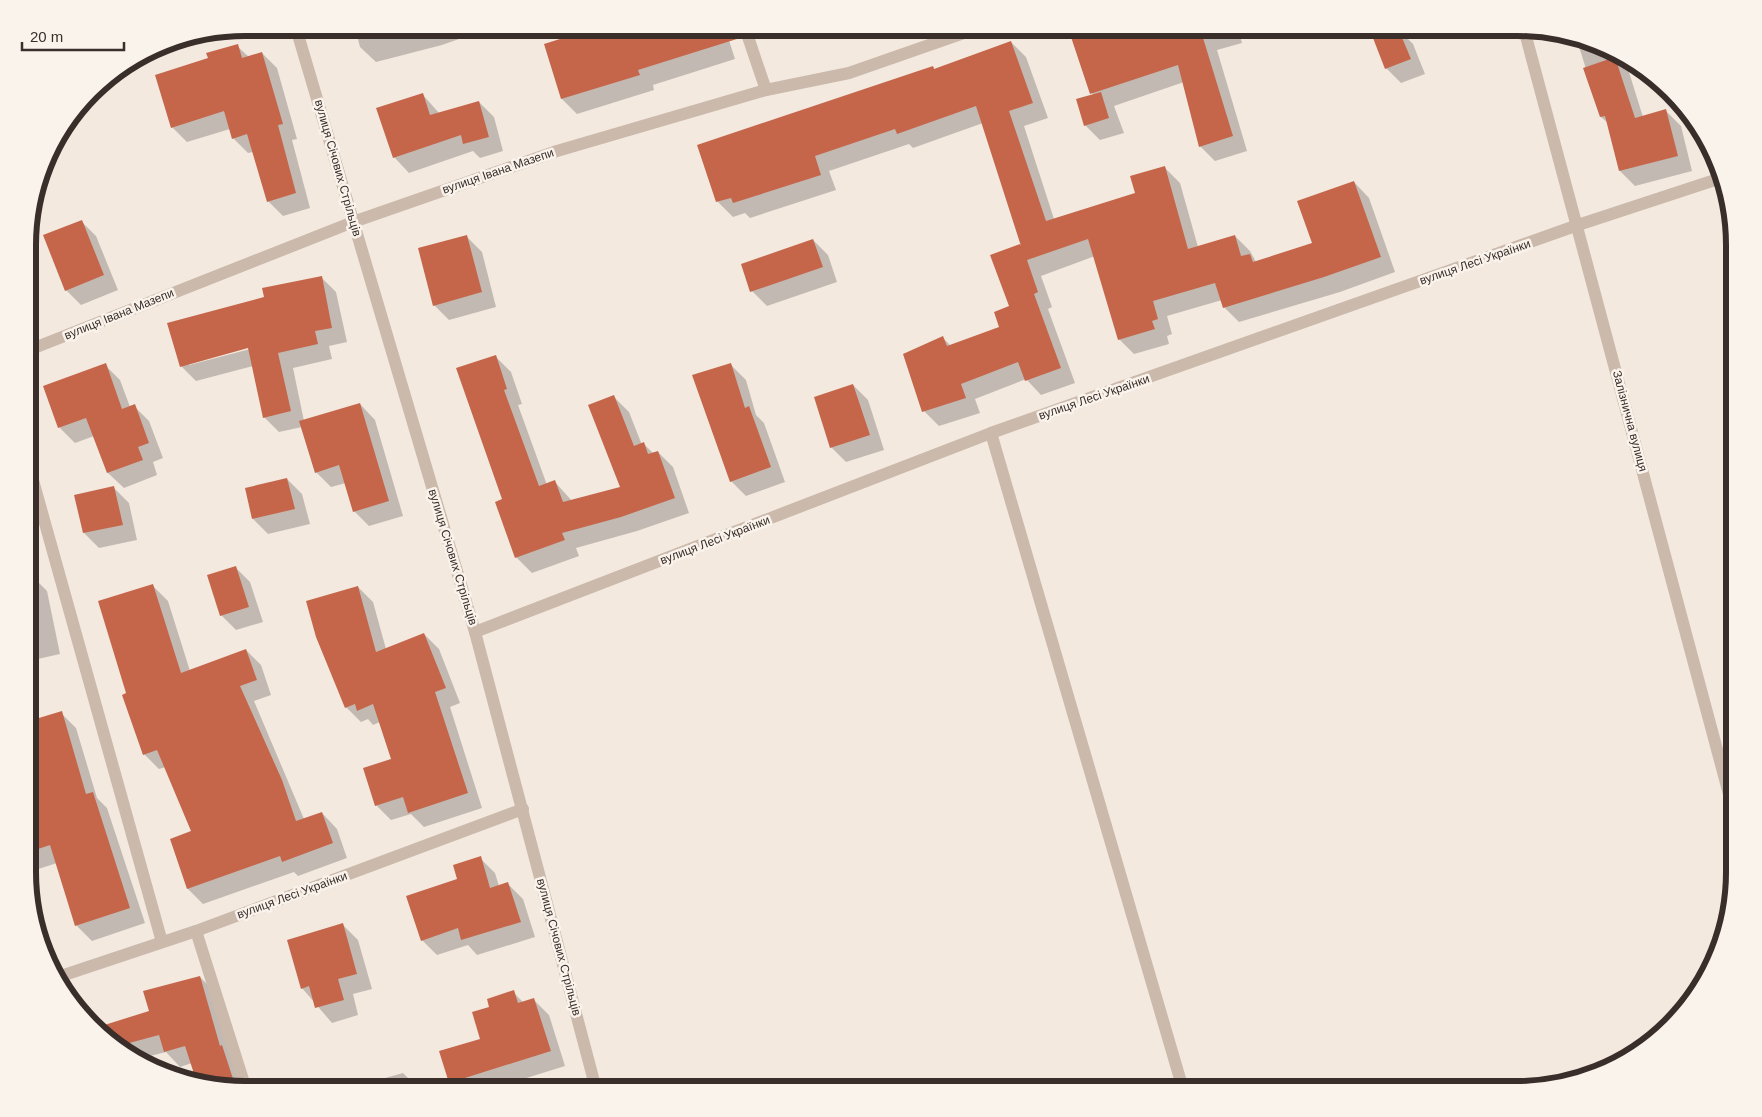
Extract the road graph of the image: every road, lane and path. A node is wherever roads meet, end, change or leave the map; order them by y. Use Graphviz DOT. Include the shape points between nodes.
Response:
graph roads {
  1 [pos="298,36"];
  2 [pos="748,36"];
  3 [pos="955,36"];
  4 [pos="1526,37"];
  5 [pos="766,90"];
  6 [pos="1716,180"];
  7 [pos="353,222"];
  8 [pos="1578,226"];
  9 [pos="36,347"];
  10 [pos="991,433"];
  11 [pos="36,491"];
  12 [pos="475,632"];
  13 [pos="1726,783"];
  14 [pos="523,809"];
  15 [pos="196,931"];
  16 [pos="162,942"];
  17 [pos="64,975"];
  18 [pos="243,1081"];
  19 [pos="594,1081"];
  20 [pos="1181,1081"];
  1 -- 7 [label="street, вулиця Січових Стрільців"];
  2 -- 5 [label="street"];
  3 -- 5 [label="street, вулиця Івана Мазепи" via="849,73"];
  4 -- 8 [label="street, Залізнична вулиця"];
  5 -- 7 [label="street, вулиця Івана Мазепи" via="557,151"];
  6 -- 8 [label="street, вулиця Лесі Українки"];
  7 -- 9 [label="street, вулиця Івана Мазепи"];
  7 -- 12 [label="street, вулиця Січових Стрільців"];
  8 -- 10 [label="street, вулиця Лесі Українки"];
  8 -- 13 [label="street, Залізнична вулиця"];
  10 -- 12 [label="street, вулиця Лесі Українки"];
  10 -- 20 [label="street"];
  11 -- 16 [label="street"];
  12 -- 14 [label="street, вулиця Січових Стрільців"];
  14 -- 15 [label="street, вулиця Лесі Українки"];
  14 -- 19 [label="street, вулиця Січових Стрільців"];
  15 -- 16 [label="street, вулиця Лесі Українки"];
  15 -- 18 [label="street"];
  16 -- 17 [label="street, вулиця Лесі Українки"];
}
